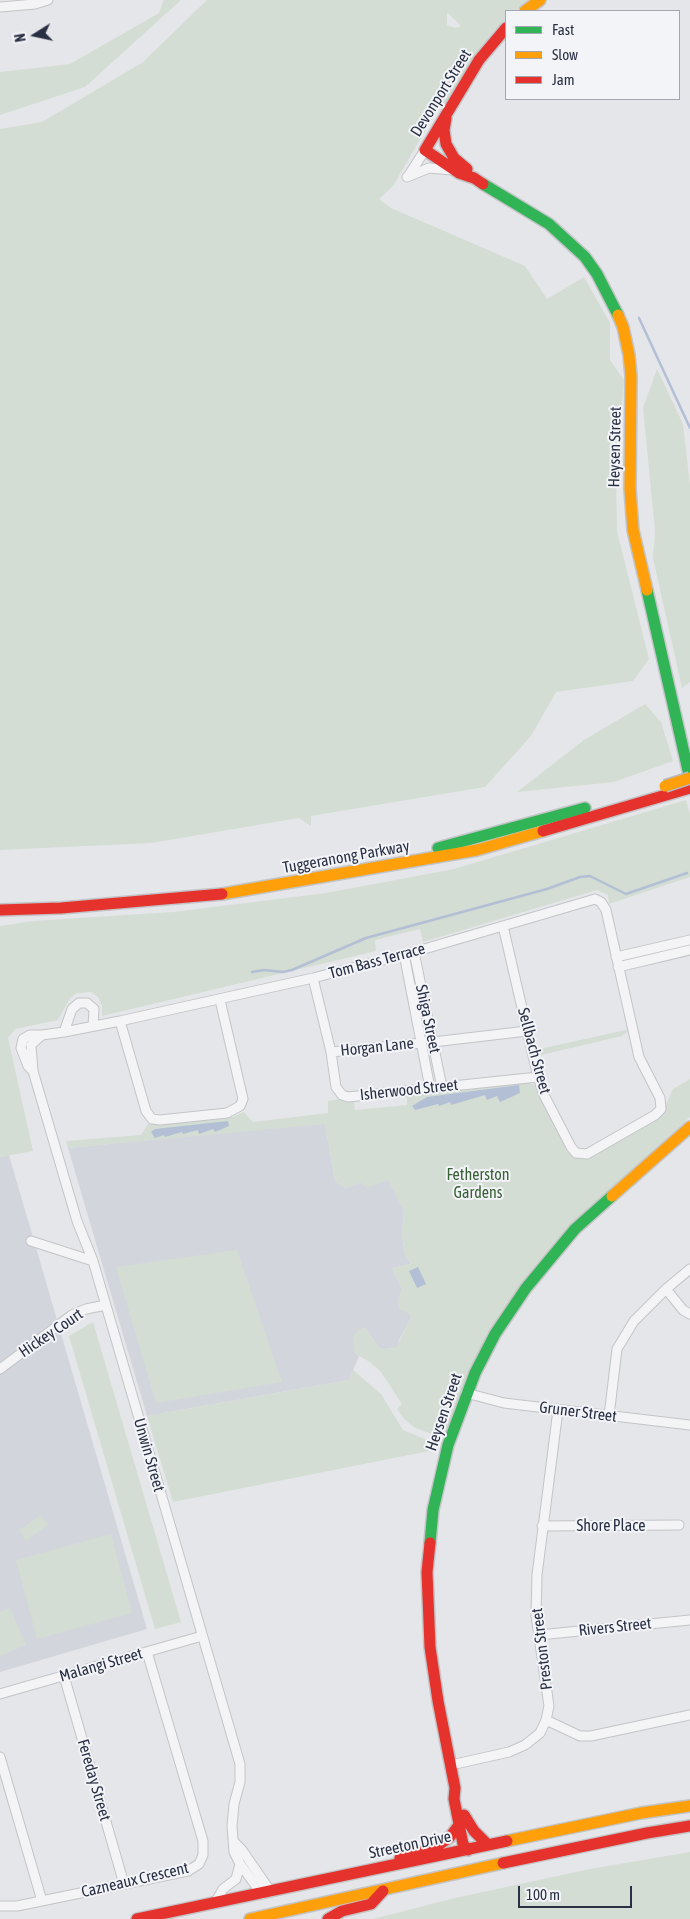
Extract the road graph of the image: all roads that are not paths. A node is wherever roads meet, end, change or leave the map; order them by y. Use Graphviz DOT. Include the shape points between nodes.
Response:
graph roads {
  1 [pos="48,0"];
  2 [pos="540,0"];
  3 [pos="0,7"];
  4 [pos="526,10"];
  5 [pos="505,29"];
  6 [pos="453,102"];
  7 [pos="426,147"];
  8 [pos="467,173"];
  9 [pos="690,778"];
  10 [pos="690,788"];
  11 [pos="667,791"];
  12 [pos="0,900"];
  13 [pos="0,910"];
  14 [pos="503,926"];
  15 [pos="690,940"];
  16 [pos="690,950"];
  17 [pos="414,952"];
  18 [pos="404,954"];
  19 [pos="616,956"];
  20 [pos="618,967"];
  21 [pos="313,978"];
  22 [pos="220,1000"];
  23 [pos="120,1021"];
  24 [pos="93,1026"];
  25 [pos="527,1031"];
  26 [pos="64,1032"];
  27 [pos="42,1035"];
  28 [pos="422,1042"];
  29 [pos="433,1042"];
  30 [pos="332,1052"];
  31 [pos="538,1077"];
  32 [pos="442,1087"];
  33 [pos="430,1088"];
  34 [pos="690,1127"];
  35 [pos="31,1241"];
  36 [pos="93,1261"];
  37 [pos="690,1269"];
  38 [pos="666,1289"];
  39 [pos="106,1305"];
  40 [pos="690,1314"];
  41 [pos="0,1369"];
  42 [pos="466,1393"];
  43 [pos="558,1410"];
  44 [pos="608,1416"];
  45 [pos="690,1425"];
  46 [pos="679,1525"];
  47 [pos="542,1526"];
  48 [pos="690,1620"];
  49 [pos="540,1635"];
  50 [pos="202,1636"];
  51 [pos="148,1652"];
  52 [pos="64,1676"];
  53 [pos="0,1694"];
  54 [pos="690,1715"];
  55 [pos="546,1720"];
  56 [pos="0,1757"];
  57 [pos="451,1764"];
  58 [pos="690,1806"];
  59 [pos="462,1820"];
  60 [pos="690,1826"];
  61 [pos="234,1842"];
  62 [pos="488,1846"];
  63 [pos="468,1850"];
  64 [pos="543,1854"];
  65 [pos="240,1864"];
  66 [pos="383,1868"];
  67 [pos="448,1875"];
  68 [pos="124,1884"];
  69 [pos="383,1891"];
  70 [pos="266,1893"];
  71 [pos="42,1901"];
  72 [pos="215,1903"];
  73 [pos="0,1906"];
  74 [pos="282,1916"];
  75 [pos="137,1919"];
  76 [pos="250,1919"];
  77 [pos="328,1919"];
  1 -- 3 [label="street"];
  2 -- 4 [label="main road"];
  5 -- 6 [label="main road, Devonport Street" via="479,60"];
  6 -- 7 [label="main road, Devonport Street"];
  6 -- 8 [label="main road" via="444,138 451,154"];
  7 -- 8 [label="main road, Heysen Street"];
  7 -- 8 [label="street, Devonport Street" via="407,178 429,168"];
  8 -- 9 [label="main road, Heysen Street" via="536,216 572,244 597,274 623,327 632,383 630,489 633,530"];
  9 -- 11 [label="main road, Tuggeranong Parkway, bridge"];
  10 -- 11 [label="main road, Tuggeranong Parkway"];
  11 -- 12 [label="main road, Tuggeranong Parkway" via="427,850 231,883"];
  11 -- 13 [label="main road, Tuggeranong Parkway" via="477,850 236,893"];
  14 -- 17 [label="street, Tom Bass Terrace"];
  14 -- 19 [label="street, Tom Bass Terrace" via="580,902 597,900 606,910"];
  14 -- 25 [label="street, Sellbach Street"];
  15 -- 19 [label="street"];
  16 -- 20 [label="street"];
  17 -- 18 [label="street, Tom Bass Terrace"];
  17 -- 29 [label="street, Shiga Street"];
  18 -- 21 [label="street, Tom Bass Terrace"];
  18 -- 28 [label="street, Shiga Street"];
  19 -- 20 [label="street, Sellbach Street"];
  20 -- 31 [label="street, Sellbach Street" via="639,1057 660,1098 661,1109 587,1154 576,1152 544,1095"];
  21 -- 22 [label="street, Tom Bass Terrace"];
  21 -- 30 [label="street, Isherwood Street"];
  22 -- 23 [label="street, Tom Bass Terrace"];
  22 -- 23 [label="street" via="243,1099 240,1106 227,1114 152,1119 146,1111"];
  23 -- 24 [label="street, Tom Bass Terrace"];
  24 -- 26 [label="street, Tom Bass Terrace"];
  24 -- 26 [label="street" via="93,1007 79,1003 72,1009"];
  25 -- 29 [label="street, Horgan Lane"];
  25 -- 31 [label="street, Sellbach Street"];
  26 -- 27 [label="street, Tom Bass Terrace"];
  27 -- 36 [label="street, Unwin Street" via="23,1039 23,1053 33,1071 77,1221"];
  28 -- 30 [label="street, Horgan Lane"];
  28 -- 33 [label="street, Shiga Street"];
  29 -- 32 [label="street, Shiga Street"];
  30 -- 33 [label="street, Isherwood Street" via="336,1087 342,1095"];
  31 -- 32 [label="street, Isherwood Street"];
  32 -- 33 [label="street, Isherwood Street"];
  34 -- 42 [label="main road, Heysen Street" via="575,1229 526,1288 498,1329"];
  35 -- 36 [label="street"];
  36 -- 39 [label="street, Unwin Street"];
  37 -- 38 [label="street"];
  38 -- 40 [label="street"];
  38 -- 44 [label="street" via="634,1321 617,1350"];
  39 -- 41 [label="street, Hickey Court" via="72,1315"];
  39 -- 50 [label="street, Unwin Street"];
  42 -- 43 [label="street, Gruner Street" via="504,1403"];
  42 -- 57 [label="main road, Heysen Street" via="448,1445 433,1510 427,1572 430,1647"];
  43 -- 44 [label="street, Gruner Street"];
  43 -- 47 [label="street, Preston Street"];
  44 -- 45 [label="street, Gruner Street"];
  46 -- 47 [label="street, Shore Place"];
  47 -- 49 [label="street, Preston Street" via="536,1608"];
  48 -- 49 [label="street, Rivers Street"];
  49 -- 55 [label="street, Preston Street" via="549,1706"];
  50 -- 51 [label="street, Malangi Street"];
  50 -- 61 [label="street, Unwin Street" via="240,1764 232,1826"];
  51 -- 52 [label="street, Malangi Street"];
  51 -- 68 [label="street, Cazneaux Crescent" via="203,1841 203,1855 198,1864 188,1870"];
  52 -- 53 [label="street, Malangi Street"];
  52 -- 68 [label="street, Fereday Street"];
  54 -- 55 [label="street" via="591,1736 580,1736"];
  55 -- 57 [label="street" via="540,1733 525,1745 509,1752"];
  56 -- 71 [label="street"];
  57 -- 59 [label="main road, Heysen Street" via="455,1788 461,1798"];
  58 -- 62 [label="main road, Streeton Drive"];
  59 -- 62 [label="main road"];
  59 -- 63 [label="main road, Heysen Street" via="470,1842"];
  59 -- 66 [label="main road" via="456,1832 434,1848 402,1857"];
  60 -- 64 [label="main road"];
  61 -- 65 [label="street, Unwin Street" via="234,1852"];
  61 -- 70 [label="street" via="242,1850"];
  62 -- 63 [label="main road, Streeton Drive"];
  63 -- 64 [label="main road" via="478,1860 485,1861 523,1853"];
  63 -- 66 [label="main road, Streeton Drive"];
  63 -- 67 [label="main road" via="462,1866"];
  64 -- 67 [label="main road"];
  65 -- 70 [label="street, Unwin Street"];
  65 -- 72 [label="street" via="236,1879"];
  66 -- 70 [label="main road, Streeton Drive"];
  67 -- 69 [label="main road"];
  68 -- 71 [label="street, Cazneaux Crescent"];
  69 -- 74 [label="main road"];
  69 -- 77 [label="main road" via="371,1904 342,1911"];
  70 -- 72 [label="main road, Streeton Drive"];
  70 -- 74 [label="main road"];
  71 -- 73 [label="street, Cazneaux Crescent"];
  72 -- 75 [label="main road, Streeton Drive"];
  74 -- 76 [label="main road"];
}
